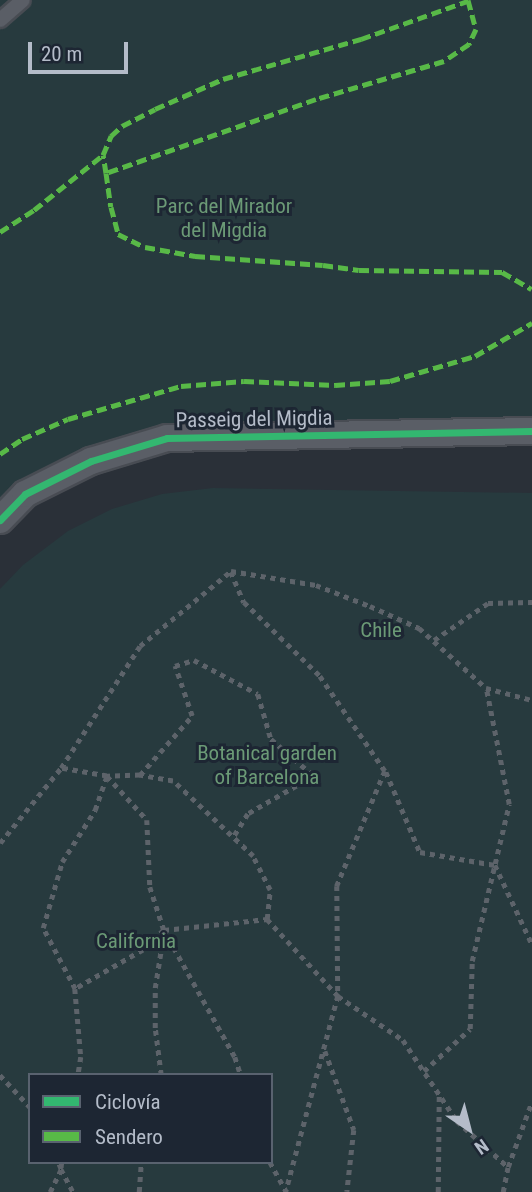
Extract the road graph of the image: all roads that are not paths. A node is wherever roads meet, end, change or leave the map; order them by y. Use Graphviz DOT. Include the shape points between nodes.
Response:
graph roads {
  1 [pos="23,0"];
  2 [pos="0,20"];
  3 [pos="532,431"];
  4 [pos="0,520"];
  1 -- 2 [label="lane"];
  3 -- 4 [label="street, Passeig del Migdia" via="167,438 91,461 25,494"];
}
